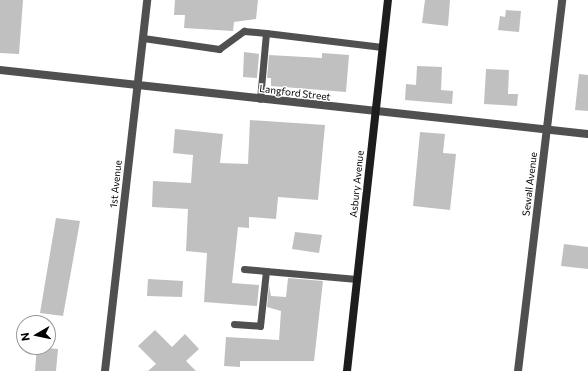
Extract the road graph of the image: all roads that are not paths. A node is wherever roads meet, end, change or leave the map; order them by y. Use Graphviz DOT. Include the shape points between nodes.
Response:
graph roads {
  1 [pos="147,0"];
  2 [pos="388,0"];
  3 [pos="562,0"];
  4 [pos="266,33"];
  5 [pos="143,38"];
  6 [pos="382,47"];
  7 [pos="0,70"];
  8 [pos="138,85"];
  9 [pos="260,99"];
  10 [pos="375,111"];
  11 [pos="546,129"];
  12 [pos="588,134"];
  13 [pos="244,269"];
  14 [pos="266,271"];
  15 [pos="357,279"];
  16 [pos="234,324"];
  17 [pos="106,371"];
  18 [pos="347,371"];
  19 [pos="518,371"];
  1 -- 5 [label="street, 1st Avenue"];
  2 -- 6 [label="main road, Asbury Avenue"];
  3 -- 11 [label="street, Sewall Avenue"];
  4 -- 5 [label="lane" via="244,31 219,49"];
  4 -- 6 [label="lane"];
  4 -- 9 [label="lane"];
  5 -- 8 [label="street, 1st Avenue"];
  6 -- 10 [label="main road, Asbury Avenue"];
  7 -- 8 [label="street, Langford Street"];
  8 -- 9 [label="street, Langford Street"];
  8 -- 17 [label="street, 1st Avenue"];
  9 -- 10 [label="street, Langford Street"];
  10 -- 11 [label="street, Langford Street"];
  10 -- 15 [label="main road, Asbury Avenue"];
  11 -- 12 [label="street, Langford Street"];
  11 -- 19 [label="street, Sewall Avenue"];
  13 -- 14 [label="lane"];
  14 -- 15 [label="lane"];
  14 -- 16 [label="lane" via="260,326"];
  15 -- 18 [label="main road, Asbury Avenue"];
}
